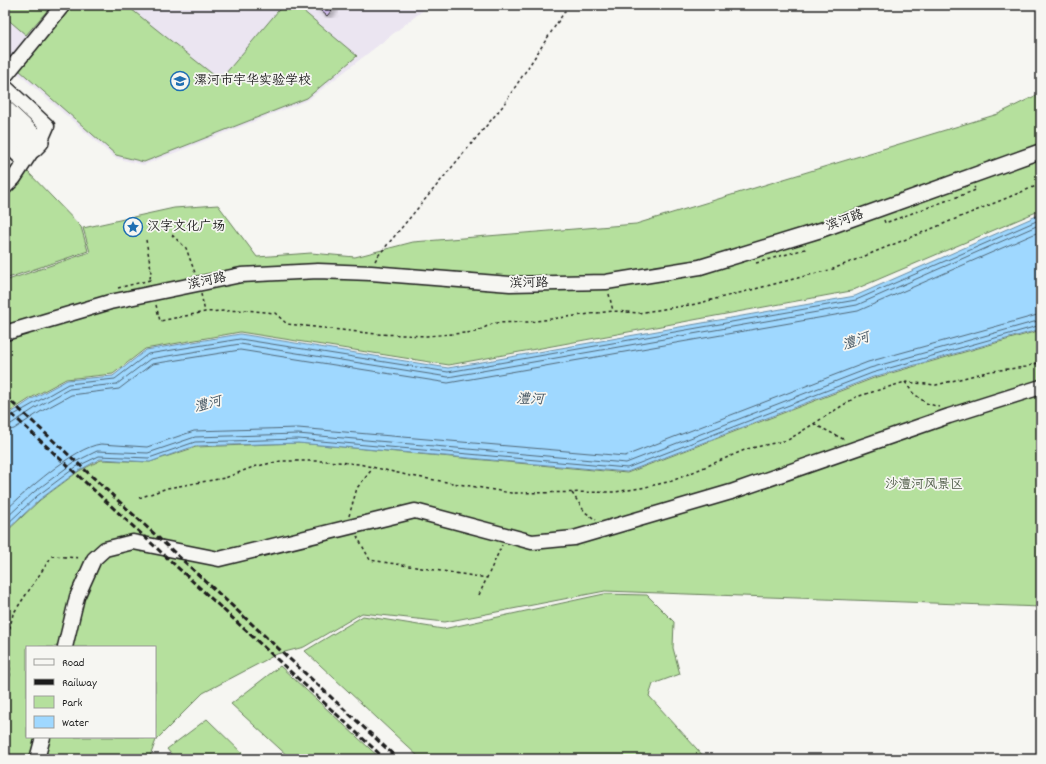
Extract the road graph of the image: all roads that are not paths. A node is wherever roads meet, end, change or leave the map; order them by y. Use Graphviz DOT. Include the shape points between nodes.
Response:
graph roads {
  1 [pos="63,5"];
  2 [pos="5,76"];
  3 [pos="5,87"];
  4 [pos="5,109"];
  5 [pos="5,123"];
  6 [pos="5,143"];
  7 [pos="36,146"];
  8 [pos="1041,151"];
  9 [pos="5,187"];
  10 [pos="5,333"];
  11 [pos="1041,387"];
  12 [pos="65,646"];
  13 [pos="43,738"];
  14 [pos="37,759"];
  1 -- 2 [label="street"];
  3 -- 7 [label="street" via="47,126"];
  4 -- 7 [label="main road"];
  5 -- 7 [label="main road"];
  6 -- 7 [label="street" via="20,157"];
  7 -- 9 [label="street"];
  8 -- 10 [label="street, 滨河路" via="821,230 700,267 606,282 510,284 371,273 270,272 151,287"];
  11 -- 12 [label="street" via="949,416 731,492 574,538 532,542 415,511 219,559 133,542 105,549 94,559 77,597"];
  13 -- 14 [label="street"];
}
